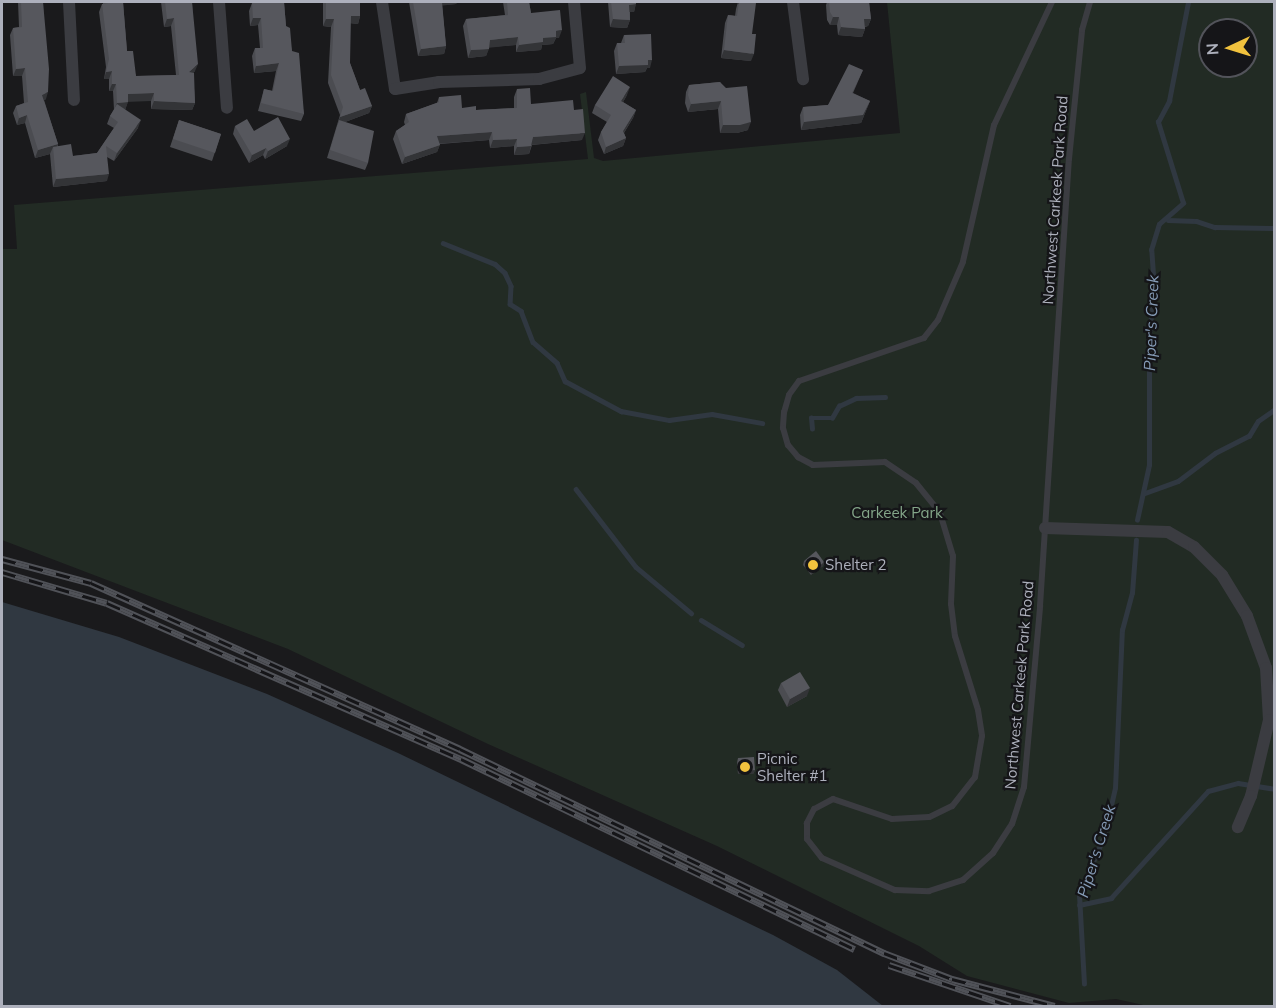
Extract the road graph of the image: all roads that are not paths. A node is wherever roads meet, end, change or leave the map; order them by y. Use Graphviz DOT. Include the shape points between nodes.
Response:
graph roads {
  1 [pos="69,2"];
  2 [pos="219,2"];
  3 [pos="382,2"];
  4 [pos="574,2"];
  5 [pos="793,2"];
  6 [pos="1053,2"];
  7 [pos="1089,2"];
  8 [pos="803,79"];
  9 [pos="74,100"];
  10 [pos="227,108"];
  11 [pos="1045,528"];
  12 [pos="1238,827"];
  1 -- 9 [label="street"];
  2 -- 10 [label="street"];
  3 -- 4 [label="street" via="394,89 440,82 538,80 579,68"];
  5 -- 8 [label="street"];
  6 -- 11 [label="lane, Northwest Carkeek Park Road" via="994,125 963,262 938,320 924,338 799,381 789,394 784,412 783,428 798,457 826,467 885,462 916,483 940,513 953,556 951,604 955,636 982,736 980,766 969,788 952,806 929,817 892,819 840,799 820,804 810,815 806,831 810,846 822,858 885,888 929,891 963,880 993,853 1012,824 1024,787"];
  7 -- 11 [label="lane, Northwest Carkeek Park Road" via="1082,30 1069,159"];
  11 -- 12 [label="street" via="1168,532 1194,547 1222,575 1247,616 1266,668 1269,720 1251,796"];
}
